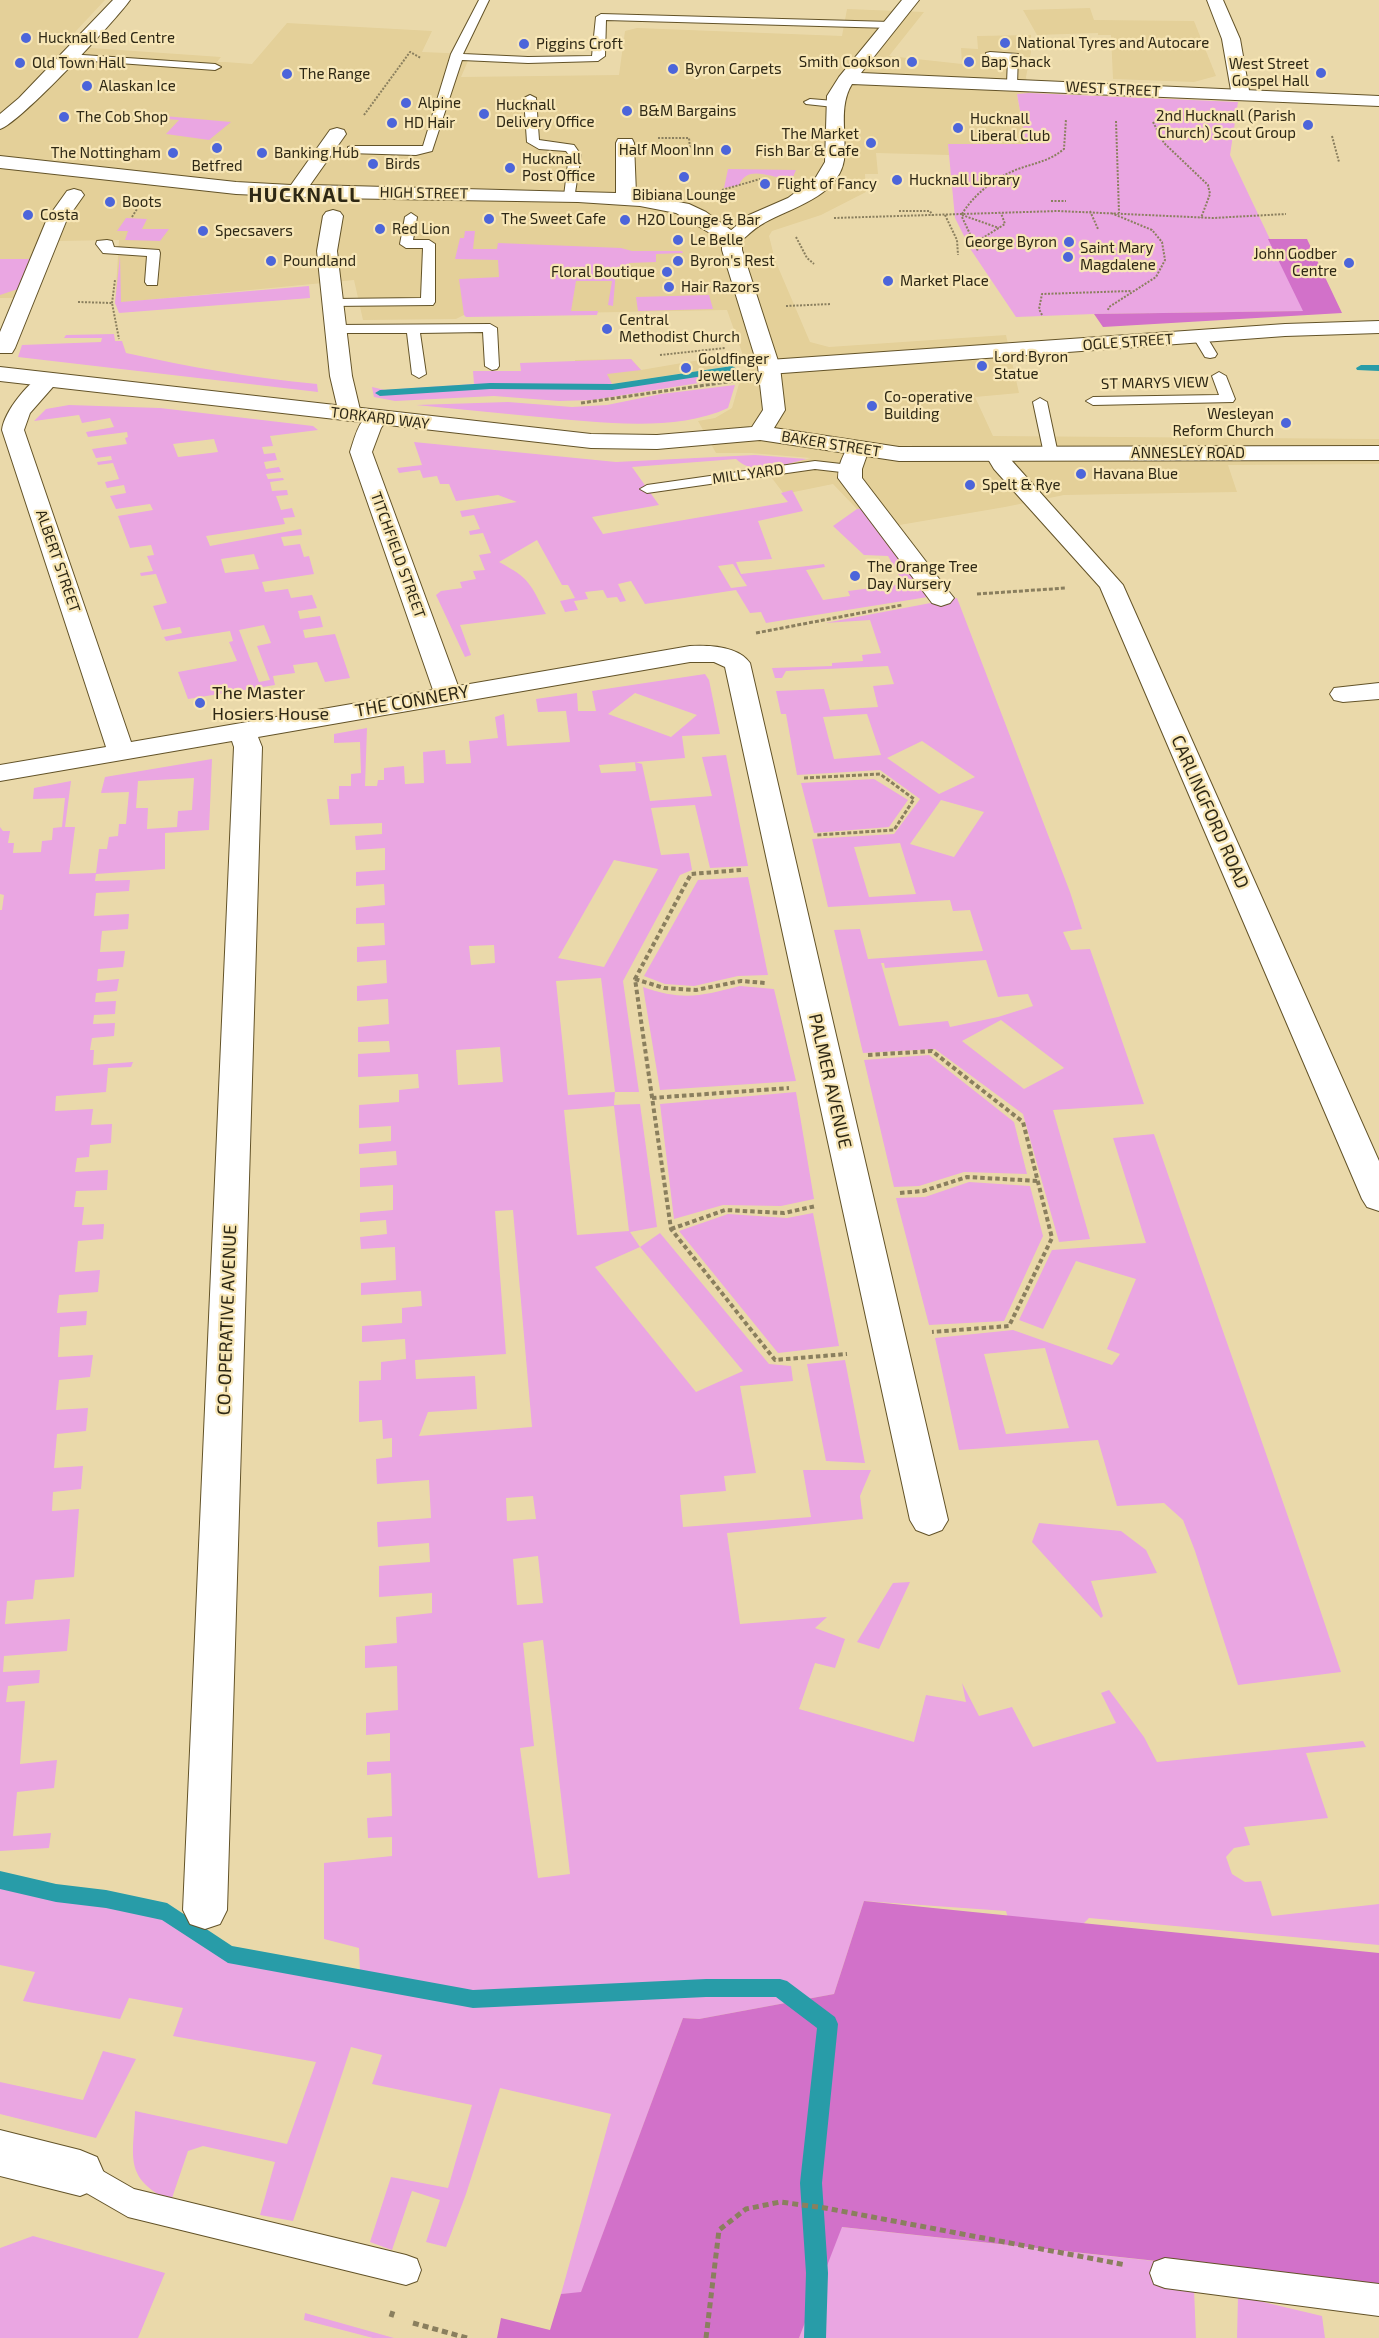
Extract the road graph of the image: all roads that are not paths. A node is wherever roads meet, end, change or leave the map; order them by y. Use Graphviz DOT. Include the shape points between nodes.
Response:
graph roads {
  1 [pos="122,0"];
  2 [pos="484,0"];
  3 [pos="911,0"];
  4 [pos="1215,0"];
  5 [pos="891,25"];
  6 [pos="990,55"];
  7 [pos="458,56"];
  8 [pos="68,57"];
  9 [pos="215,67"];
  10 [pos="848,78"];
  11 [pos="1013,83"];
  12 [pos="1241,96"];
  13 [pos="530,98"];
  14 [pos="1379,101"];
  15 [pos="810,102"];
  16 [pos="834,104"];
  17 [pos="0,123"];
  18 [pos="337,134"];
  19 [pos="625,144"];
  20 [pos="352,150"];
  21 [pos="0,162"];
  22 [pos="296,191"];
  23 [pos="74,195"];
  24 [pos="570,196"];
  25 [pos="626,199"];
  26 [pos="414,206"];
  27 [pos="333,216"];
  28 [pos="732,238"];
  29 [pos="102,244"];
  30 [pos="152,282"];
  31 [pos="0,303"];
  32 [pos="22,303"];
  33 [pos="335,303"];
  34 [pos="1379,327"];
  35 [pos="337,329"];
  36 [pos="413,329"];
  37 [pos="4,348"];
  38 [pos="492,366"];
  39 [pos="769,368"];
  40 [pos="0,374"];
  41 [pos="419,374"];
  42 [pos="1219,376"];
  43 [pos="48,380"];
  44 [pos="1093,401"];
  45 [pos="1040,402"];
  46 [pos="350,414"];
  47 [pos="377,418"];
  48 [pos="760,433"];
  49 [pos="1379,453"];
  50 [pos="997,454"];
  51 [pos="1051,454"];
  52 [pos="854,459"];
  53 [pos="647,489"];
  54 [pos="941,598"];
  55 [pos="717,655"];
  56 [pos="1379,691"];
  57 [pos="1343,694"];
  58 [pos="448,695"];
  59 [pos="243,732"];
  60 [pos="121,752"];
  61 [pos="0,773"];
  62 [pos="1379,1199"];
  63 [pos="928,1520"];
  64 [pos="205,1910"];
  65 [pos="0,2153"];
  66 [pos="80,2173"];
  67 [pos="406,2270"];
  68 [pos="1165,2273"];
  69 [pos="1379,2300"];
  1 -- 8 [label="street"];
  2 -- 7 [label="lane"];
  3 -- 5 [label="street"];
  4 -- 12 [label="street" via="1231,39"];
  5 -- 7 [label="lane" via="719,15 601,17 599,56 594,59"];
  5 -- 10 [label="street"];
  6 -- 11 [label="lane" via="1014,56"];
  7 -- 20 [label="lane" via="428,148"];
  8 -- 9 [label="lane"];
  8 -- 17 [label="street"];
  10 -- 11 [label="street, WEST STREET"];
  10 -- 16 [label="street"];
  11 -- 12 [label="street, WEST STREET"];
  12 -- 14 [label="street, WEST STREET"];
  13 -- 24 [label="lane" via="533,142 564,146 575,155"];
  15 -- 16 [label="lane"];
  16 -- 28 [label="street" via="834,162 824,180 795,202 756,219"];
  18 -- 22 [label="street"];
  19 -- 25 [label="street"];
  21 -- 22 [label="street, HIGH STREET" via="152,180"];
  22 -- 26 [label="street, HIGH STREET"];
  23 -- 32 [label="street" via="61,212"];
  24 -- 25 [label="street, HIGH STREET"];
  24 -- 26 [label="street, HIGH STREET"];
  25 -- 28 [label="street, HIGH STREET" via="682,208"];
  26 -- 33 [label="lane" via="406,244 429,244 428,302"];
  27 -- 33 [label="street" via="327,251"];
  28 -- 39 [label="street, BAKER STREET" via="732,250"];
  29 -- 30 [label="lane" via="107,244 108,250 154,253"];
  31 -- 32 [label="street"];
  32 -- 37 [label="street"];
  33 -- 35 [label="street"];
  34 -- 39 [label="street, OGLE STREET" via="1285,330 1205,346"];
  35 -- 36 [label="lane"];
  35 -- 46 [label="street" via="341,376"];
  36 -- 38 [label="lane" via="490,328"];
  36 -- 41 [label="lane"];
  39 -- 48 [label="street, BAKER STREET" via="774,410"];
  40 -- 43 [label="street, TORKARD WAY"];
  42 -- 44 [label="lane, ST MARYS VIEW" via="1228,399"];
  43 -- 46 [label="street, TORKARD WAY"];
  43 -- 60 [label="street, ALBERT STREET" via="18,413 13,430"];
  45 -- 51 [label="lane"];
  46 -- 47 [label="street, TORKARD WAY"];
  47 -- 48 [label="street, TORKARD WAY" via="591,441 657,442"];
  47 -- 58 [label="street, TITCHFIELD STREET" via="361,452"];
  48 -- 52 [label="street, BAKER STREET"];
  49 -- 51 [label="street, ANNESLEY ROAD"];
  50 -- 51 [label="street, ANNESLEY ROAD"];
  50 -- 52 [label="street, BAKER STREET" via="899,454"];
  50 -- 62 [label="street, CARLINGFORD ROAD" via="1111,585"];
  52 -- 53 [label="lane, MILL YARD"];
  52 -- 54 [label="street" via="850,478"];
  55 -- 58 [label="street, THE CONNERY" via="690,654"];
  55 -- 63 [label="street, PALMER AVENUE" via="737,663"];
  56 -- 57 [label="street"];
  58 -- 59 [label="street, THE CONNERY"];
  59 -- 60 [label="street, THE CONNERY"];
  59 -- 64 [label="street, CO-OPERATIVE AVENUE" via="248,759"];
  60 -- 61 [label="street, THE CONNERY"];
  65 -- 66 [label="street"];
  66 -- 67 [label="lane" via="128,2202"];
  68 -- 69 [label="lane"];
}
